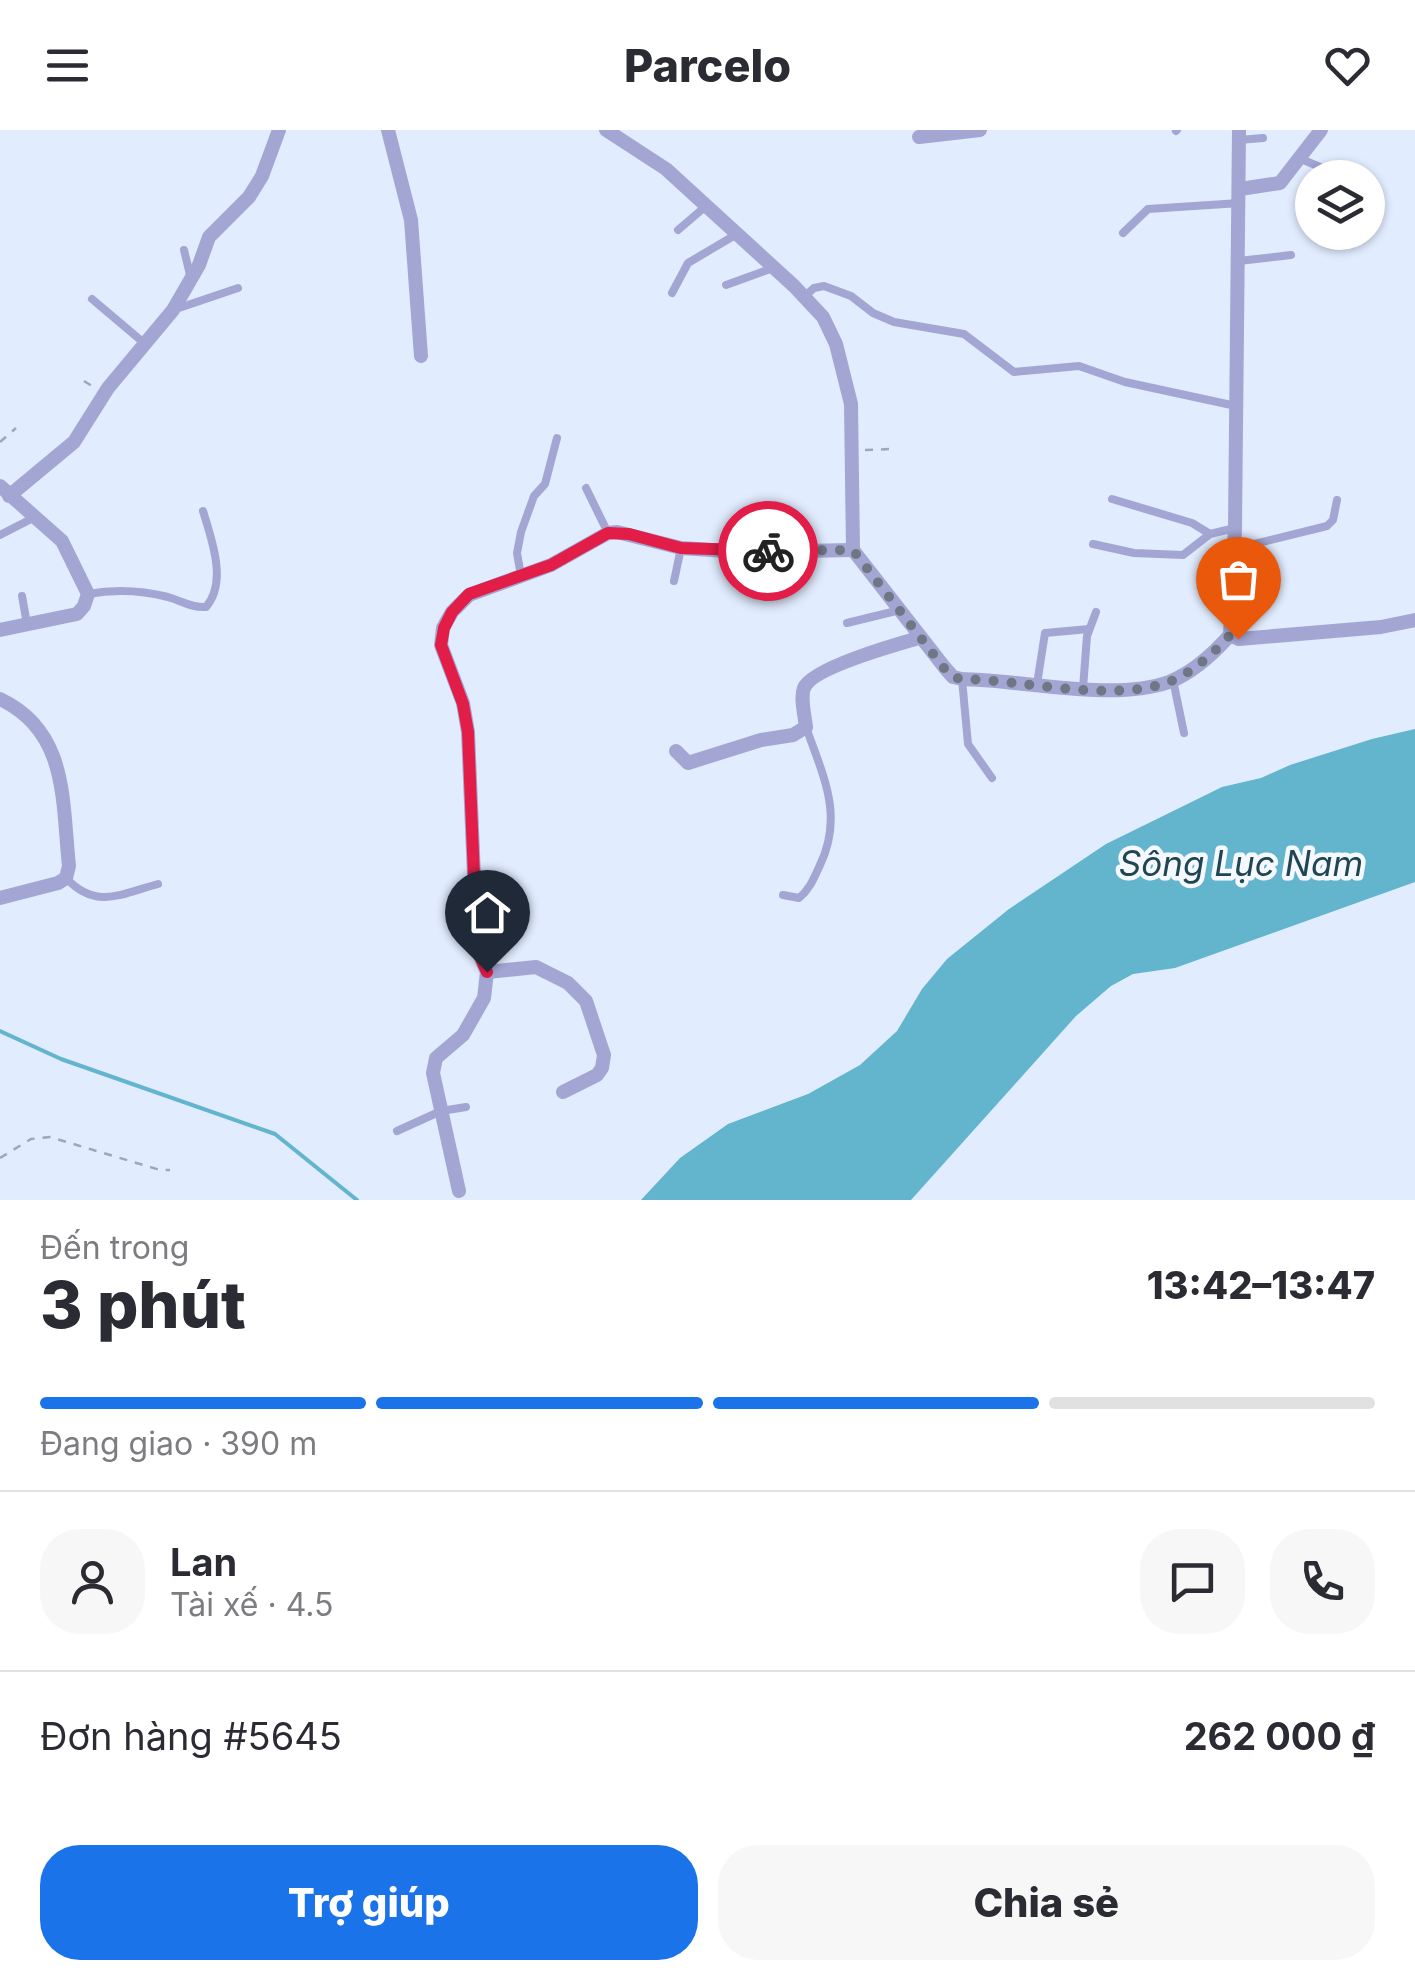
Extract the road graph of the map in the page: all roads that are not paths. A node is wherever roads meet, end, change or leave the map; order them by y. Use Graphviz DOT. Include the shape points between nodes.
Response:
graph roads {
  1 [pos="279,130"];
  2 [pos="388,130"];
  3 [pos="606,130"];
  4 [pos="980,130"];
  5 [pos="1321,130"];
  6 [pos="1239,135"];
  7 [pos="918,137"];
  8 [pos="1264,138"];
  9 [pos="1300,159"];
  10 [pos="1240,196"];
  11 [pos="706,206"];
  12 [pos="678,230"];
  13 [pos="1122,232"];
  14 [pos="738,234"];
  15 [pos="184,250"];
  16 [pos="1291,255"];
  17 [pos="1239,261"];
  18 [pos="774,268"];
  19 [pos="191,278"];
  20 [pos="726,285"];
  21 [pos="238,288"];
  22 [pos="672,293"];
  23 [pos="804,296"];
  24 [pos="92,299"];
  25 [pos="173,310"];
  26 [pos="144,343"];
  27 [pos="420,356"];
  28 [pos="1236,406"];
  29 [pos="557,438"];
  30 [pos="586,488"];
  31 [pos="5,491"];
  32 [pos="1112,500"];
  33 [pos="1337,500"];
  34 [pos="202,511"];
  35 [pos="38,516"];
  36 [pos="1235,528"];
  37 [pos="608,533"];
  38 [pos="1210,534"];
  39 [pos="0,535"];
  40 [pos="1093,544"];
  41 [pos="681,548"];
  42 [pos="1234,548"];
  43 [pos="853,550"];
  44 [pos="521,576"];
  45 [pos="674,581"];
  46 [pos="88,594"];
  47 [pos="22,596"];
  48 [pos="900,610"];
  49 [pos="1096,612"];
  50 [pos="1415,620"];
  51 [pos="847,623"];
  52 [pos="27,624"];
  53 [pos="1088,629"];
  54 [pos="0,630"];
  55 [pos="1230,635"];
  56 [pos="920,638"];
  57 [pos="962,679"];
  58 [pos="1173,680"];
  59 [pos="1037,684"];
  60 [pos="1083,688"];
  61 [pos="0,698"];
  62 [pos="806,728"];
  63 [pos="1184,733"];
  64 [pos="676,751"];
  65 [pos="992,778"];
  66 [pos="66,878"];
  67 [pos="158,884"];
  68 [pos="784,895"];
  69 [pos="0,898"];
  70 [pos="487,972"];
  71 [pos="562,1092"];
  72 [pos="466,1107"];
  73 [pos="441,1111"];
  74 [pos="397,1131"];
  75 [pos="458,1191"];
  1 -- 19 [label="street" via="256,186 214,229"];
  2 -- 27 [label="street" via="411,220"];
  3 -- 11 [label="street" via="666,169"];
  4 -- 7 [label="street"];
  5 -- 9 [label="street"];
  6 -- 8 [label="lane"];
  6 -- 10 [label="street"];
  9 -- 10 [label="street" via="1280,183"];
  10 -- 13 [label="lane" via="1148,209"];
  10 -- 17 [label="street"];
  11 -- 12 [label="lane"];
  11 -- 14 [label="street"];
  14 -- 18 [label="street"];
  14 -- 22 [label="lane" via="688,263"];
  15 -- 19 [label="lane"];
  16 -- 17 [label="lane"];
  17 -- 28 [label="street"];
  18 -- 20 [label="lane"];
  18 -- 23 [label="street"];
  19 -- 25 [label="street"];
  21 -- 25 [label="lane"];
  23 -- 28 [label="lane" via="824,286 894,322 964,334 1014,372 1079,366"];
  23 -- 43 [label="street" via="836,344 851,404"];
  24 -- 26 [label="lane"];
  25 -- 26 [label="street"];
  26 -- 31 [label="street" via="74,442"];
  28 -- 36 [label="street"];
  29 -- 44 [label="lane" via="545,484 521,532"];
  30 -- 37 [label="lane"];
  31 -- 35 [label="street"];
  32 -- 38 [label="lane"];
  33 -- 42 [label="lane" via="1328,526"];
  34 -- 46 [label="lane" via="216,583 206,607 139,591"];
  35 -- 39 [label="lane"];
  35 -- 46 [label="street" via="62,541"];
  36 -- 38 [label="lane"];
  36 -- 42 [label="street"];
  37 -- 41 [label="street"];
  37 -- 44 [label="street"];
  38 -- 40 [label="lane" via="1183,556"];
  41 -- 43 [label="street"];
  41 -- 45 [label="lane"];
  42 -- 55 [label="street"];
  43 -- 48 [label="street"];
  44 -- 70 [label="street" via="469,594 444,628 441,645 468,732 477,949"];
  46 -- 52 [label="street" via="78,614"];
  47 -- 52 [label="lane"];
  48 -- 51 [label="lane"];
  48 -- 56 [label="street"];
  49 -- 53 [label="lane"];
  50 -- 55 [label="street" via="1380,628"];
  52 -- 54 [label="street"];
  53 -- 59 [label="lane" via="1045,634"];
  53 -- 60 [label="lane"];
  55 -- 58 [label="street"];
  56 -- 57 [label="street" via="952,677"];
  56 -- 62 [label="street" via="810,681 803,694"];
  57 -- 59 [label="street"];
  57 -- 65 [label="lane" via="968,744"];
  58 -- 60 [label="street" via="1146,688"];
  58 -- 63 [label="lane"];
  59 -- 60 [label="street"];
  61 -- 66 [label="street" via="18,707 53,749"];
  62 -- 64 [label="street" via="688,763"];
  62 -- 68 [label="lane" via="834,826 808,890 799,898"];
  66 -- 67 [label="lane" via="76,889 105,898"];
  66 -- 69 [label="street"];
  70 -- 71 [label="street" via="536,968 568,983 586,1001 602,1068"];
  70 -- 73 [label="street" via="484,998 463,1034 436,1058"];
  72 -- 73 [label="lane"];
  73 -- 74 [label="lane"];
  73 -- 75 [label="street"];
}
